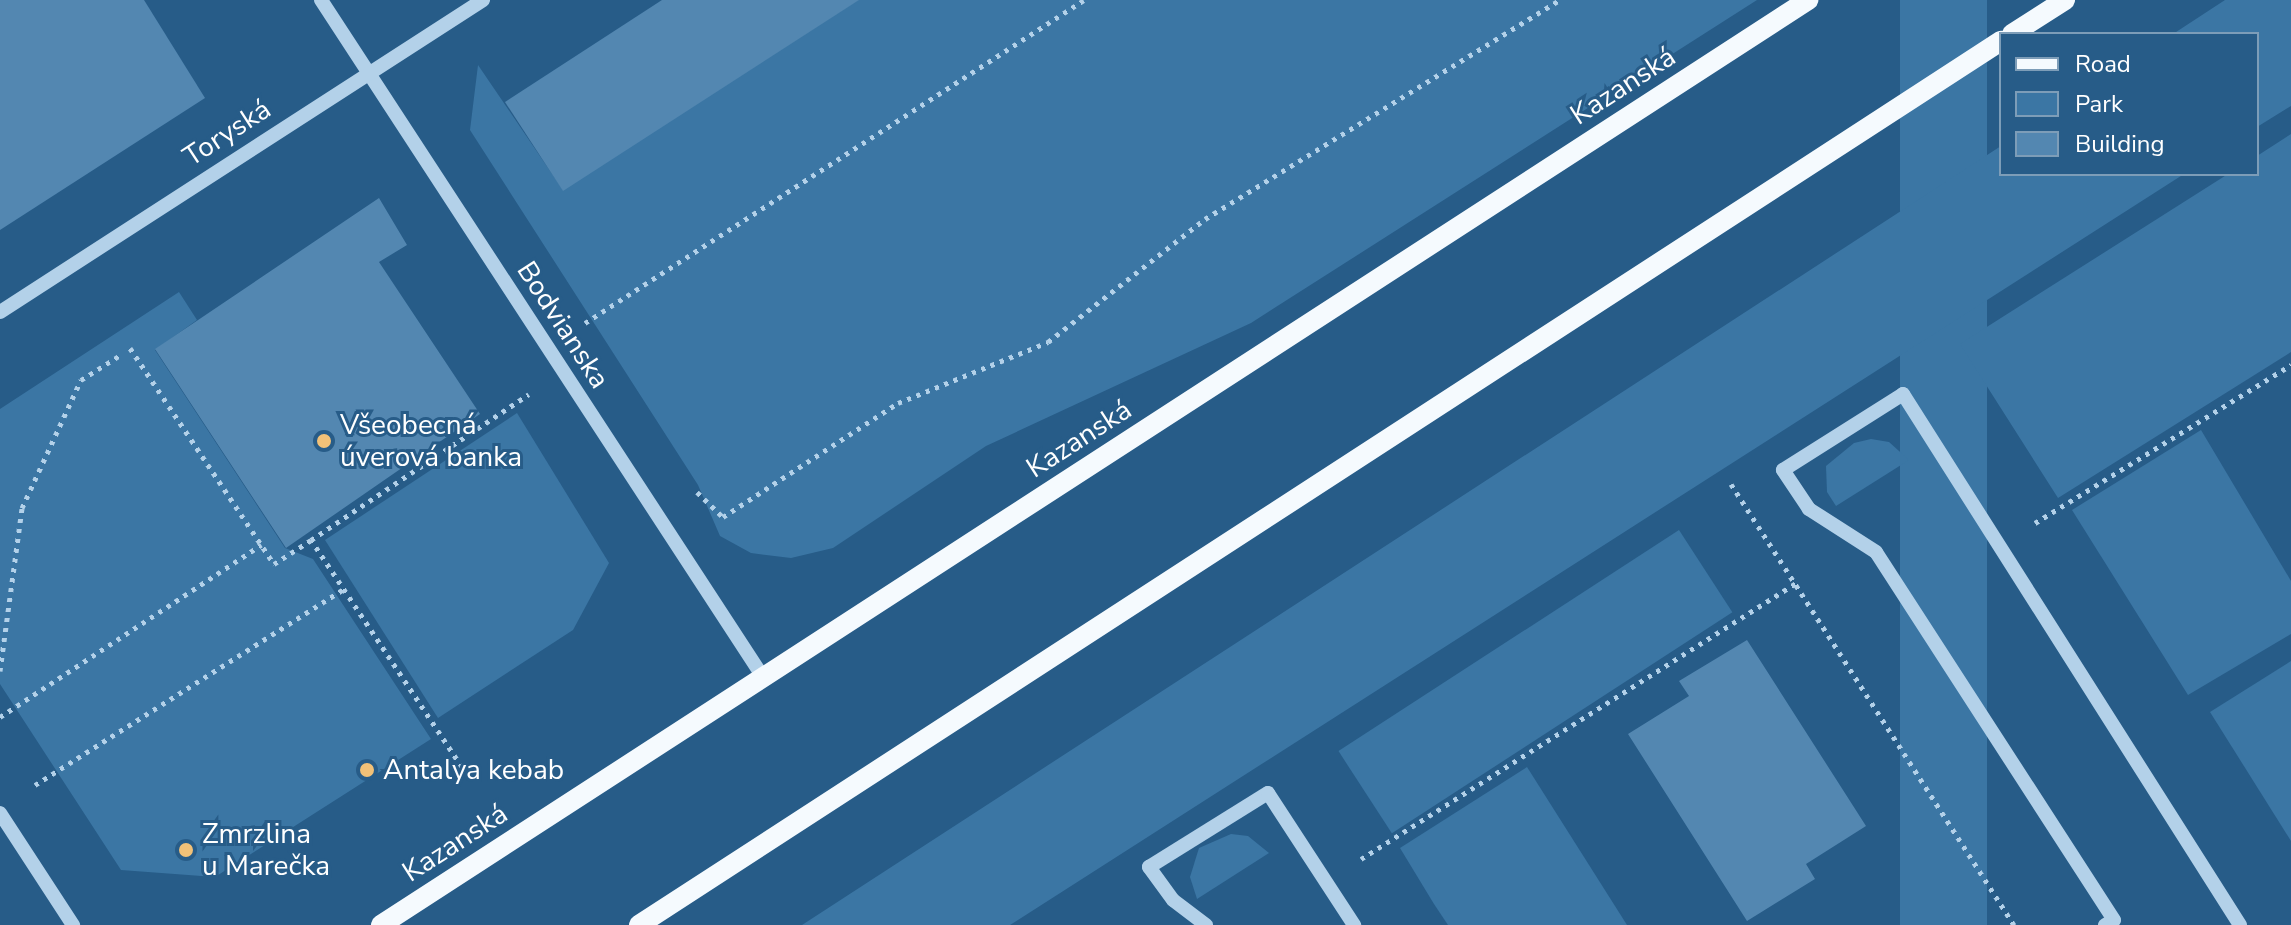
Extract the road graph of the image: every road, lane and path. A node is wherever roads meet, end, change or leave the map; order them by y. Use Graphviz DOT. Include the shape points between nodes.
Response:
graph roads {
  1 [pos="321,0"];
  2 [pos="483,0"];
  3 [pos="1084,0"];
  4 [pos="1560,0"];
  5 [pos="1808,0"];
  6 [pos="2065,0"];
  7 [pos="2015,32"];
  8 [pos="1999,42"];
  9 [pos="368,71"];
  10 [pos="0,312"];
  11 [pos="585,323"];
  12 [pos="130,348"];
  13 [pos="122,354"];
  14 [pos="2291,365"];
  15 [pos="562,374"];
  16 [pos="687,483"];
  17 [pos="1731,484"];
  18 [pos="311,540"];
  19 [pos="261,545"];
  20 [pos="2000,545"];
  21 [pos="1796,583"];
  22 [pos="344,589"];
  23 [pos="0,671"];
  24 [pos="763,677"];
  25 [pos="0,717"];
  26 [pos="462,767"];
  27 [pos="35,785"];
  28 [pos="0,813"];
  29 [pos="1326,881"];
  30 [pos="662,917"];
  31 [pos="73,925"];
  32 [pos="381,925"];
  33 [pos="639,925"];
  34 [pos="1206,925"];
  35 [pos="1354,925"];
  36 [pos="2014,925"];
  37 [pos="2105,925"];
  38 [pos="2240,925"];
  1 -- 9 [label="street, Bodvianska"];
  2 -- 9 [label="street, Toryská"];
  3 -- 11 [label="path"];
  4 -- 16 [label="path" via="1205,219 1048,342 898,403 723,517"];
  5 -- 24 [label="main road, Kazanská"];
  6 -- 7 [label="main road"];
  8 -- 30 [label="main road"];
  9 -- 10 [label="street, Toryská"];
  9 -- 15 [label="street, Bodvianska"];
  12 -- 19 [label="path"];
  13 -- 23 [label="path" via="81,380 22,508"];
  14 -- 20 [label="path"];
  15 -- 18 [label="path"];
  15 -- 24 [label="street, Bodvianska"];
  17 -- 21 [label="path"];
  18 -- 19 [label="path" via="274,564"];
  18 -- 22 [label="path"];
  19 -- 25 [label="path"];
  20 -- 37 [label="street" via="1903,394 1783,470 1809,509 1876,552 2114,920"];
  20 -- 38 [label="street"];
  21 -- 29 [label="path"];
  21 -- 36 [label="path"];
  22 -- 26 [label="path"];
  22 -- 27 [label="path"];
  24 -- 32 [label="main road, Kazanská"];
  28 -- 31 [label="street"];
  29 -- 34 [label="street" via="1268,793 1149,867 1173,900"];
  29 -- 35 [label="street"];
  30 -- 33 [label="main road"];
}
